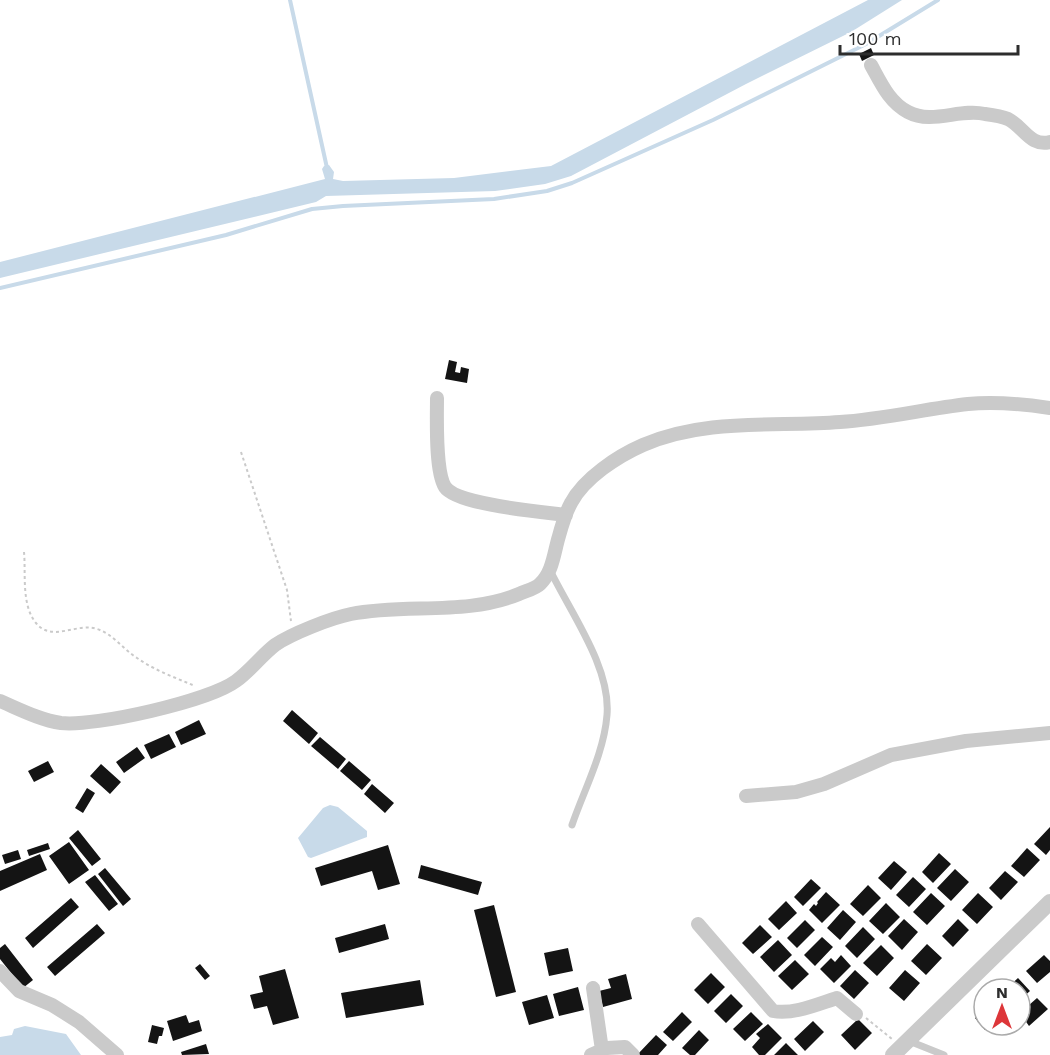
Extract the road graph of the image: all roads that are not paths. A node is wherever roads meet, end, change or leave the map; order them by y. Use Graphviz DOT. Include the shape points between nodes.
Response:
graph roads {
  1 [pos="871,65"];
  2 [pos="1050,142"];
  3 [pos="437,399"];
  4 [pos="1050,408"];
  5 [pos="566,515"];
  6 [pos="550,570"];
  7 [pos="0,701"];
  8 [pos="1050,733"];
  9 [pos="746,796"];
  10 [pos="572,825"];
  11 [pos="1050,902"];
  12 [pos="698,924"];
  13 [pos="0,971"];
  14 [pos="593,988"];
  15 [pos="856,1014"];
  16 [pos="900,1047"];
  17 [pos="597,1053"];
  18 [pos="117,1055"];
  19 [pos="633,1055"];
  20 [pos="944,1055"];
  1 -- 2 [label="street" via="894,102 913,114 981,113 1007,119 1038,143"];
  3 -- 5 [label="street" via="440,474 446,489 460,497 517,510"];
  4 -- 5 [label="street" via="970,404 837,422 703,428 654,441 615,459 590,480 571,502"];
  5 -- 6 [label="street"];
  6 -- 7 [label="street" via="538,586 479,606 415,608 334,619 276,644 236,682 134,716 62,723"];
  6 -- 10 [label="lane" via="594,654 604,682 607,714 598,755"];
  8 -- 9 [label="street" via="966,741 891,755 796,792"];
  11 -- 16 [label="street"];
  12 -- 15 [label="street" via="773,1011 801,1009 837,998"];
  13 -- 18 [label="street" via="19,991 79,1022"];
  14 -- 17 [label="street"];
  16 -- 20 [label="lane"];
  17 -- 19 [label="street" via="625,1047"];
}
